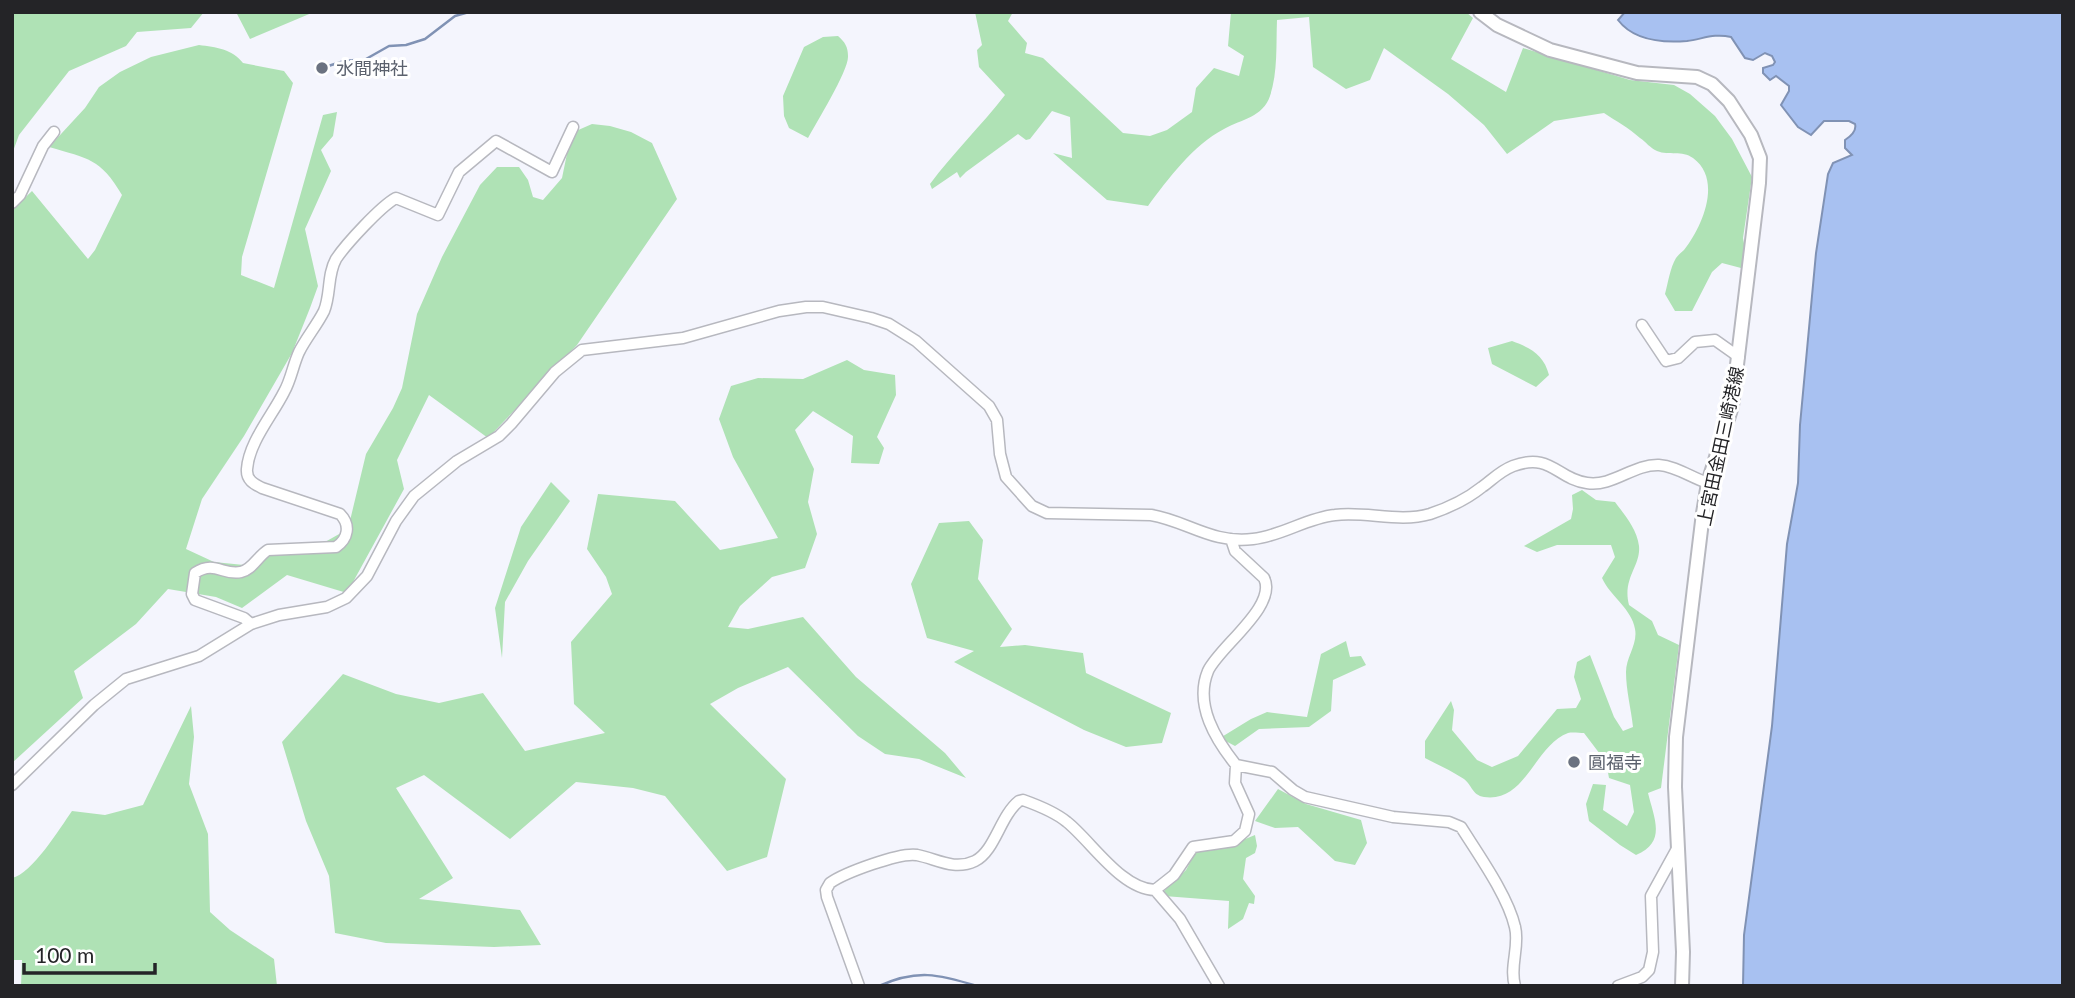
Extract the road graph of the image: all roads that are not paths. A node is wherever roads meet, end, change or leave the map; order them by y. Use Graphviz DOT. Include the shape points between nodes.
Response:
graph roads {
  1 [pos="1480,12"];
  2 [pos="573,127"];
  3 [pos="54,132"];
  4 [pos="12,202"];
  5 [pos="1642,325"];
  6 [pos="1739,357"];
  7 [pos="1708,483"];
  8 [pos="1231,539"];
  9 [pos="251,624"];
  10 [pos="1236,765"];
  11 [pos="12,785"];
  12 [pos="1678,847"];
  13 [pos="1155,890"];
  14 [pos="859,986"];
  15 [pos="1219,986"];
  16 [pos="1515,986"];
  17 [pos="1618,986"];
  18 [pos="1682,986"];
  1 -- 6 [label="main road, 上宮田金田三崎港線" via="1550,50 1637,73 1697,77 1729,101 1756,145 1760,170"];
  2 -- 9 [label="street" via="552,172 496,141 459,172 438,215 396,198 338,256 325,309 300,350 286,390 249,457 247,477 262,488 340,514 347,533 340,545 329,548 268,550 244,572 211,567 195,573 195,600"];
  3 -- 4 [label="street"];
  5 -- 6 [label="street" via="1666,361 1678,358 1695,342 1714,340"];
  6 -- 7 [label="main road, 上宮田金田三崎港線" via="1727,429"];
  7 -- 8 [label="street" via="1657,465 1586,483 1550,465 1528,463 1499,473 1467,498 1429,514 1336,514 1271,536"];
  7 -- 12 [label="main road, 上宮田金田三崎港線" via="1676,737"];
  8 -- 9 [label="street" via="1151,515 1047,513 1032,506 1006,477 995,414 916,341 889,324 823,307 792,308 683,338 582,350 555,372 499,436 457,461 414,496 367,576 346,598 327,607"];
  8 -- 10 [label="street" via="1235,551 1267,583 1261,604 1212,664 1205,681 1212,731"];
  9 -- 11 [label="street" via="199,656 126,679"];
  10 -- 13 [label="street" via="1235,783 1249,814 1245,831 1234,841 1193,847 1174,875"];
  10 -- 16 [label="street" via="1272,772 1293,790 1317,801 1461,827 1516,929"];
  12 -- 17 [label="street" via="1651,896 1653,952 1649,970"];
  12 -- 18 [label="main road, 上宮田金田三崎港線"];
  13 -- 14 [label="street" via="1113,869 1066,821 1019,801 975,861 949,865 900,855 830,883 827,897"];
  13 -- 15 [label="street" via="1180,919"];
}
